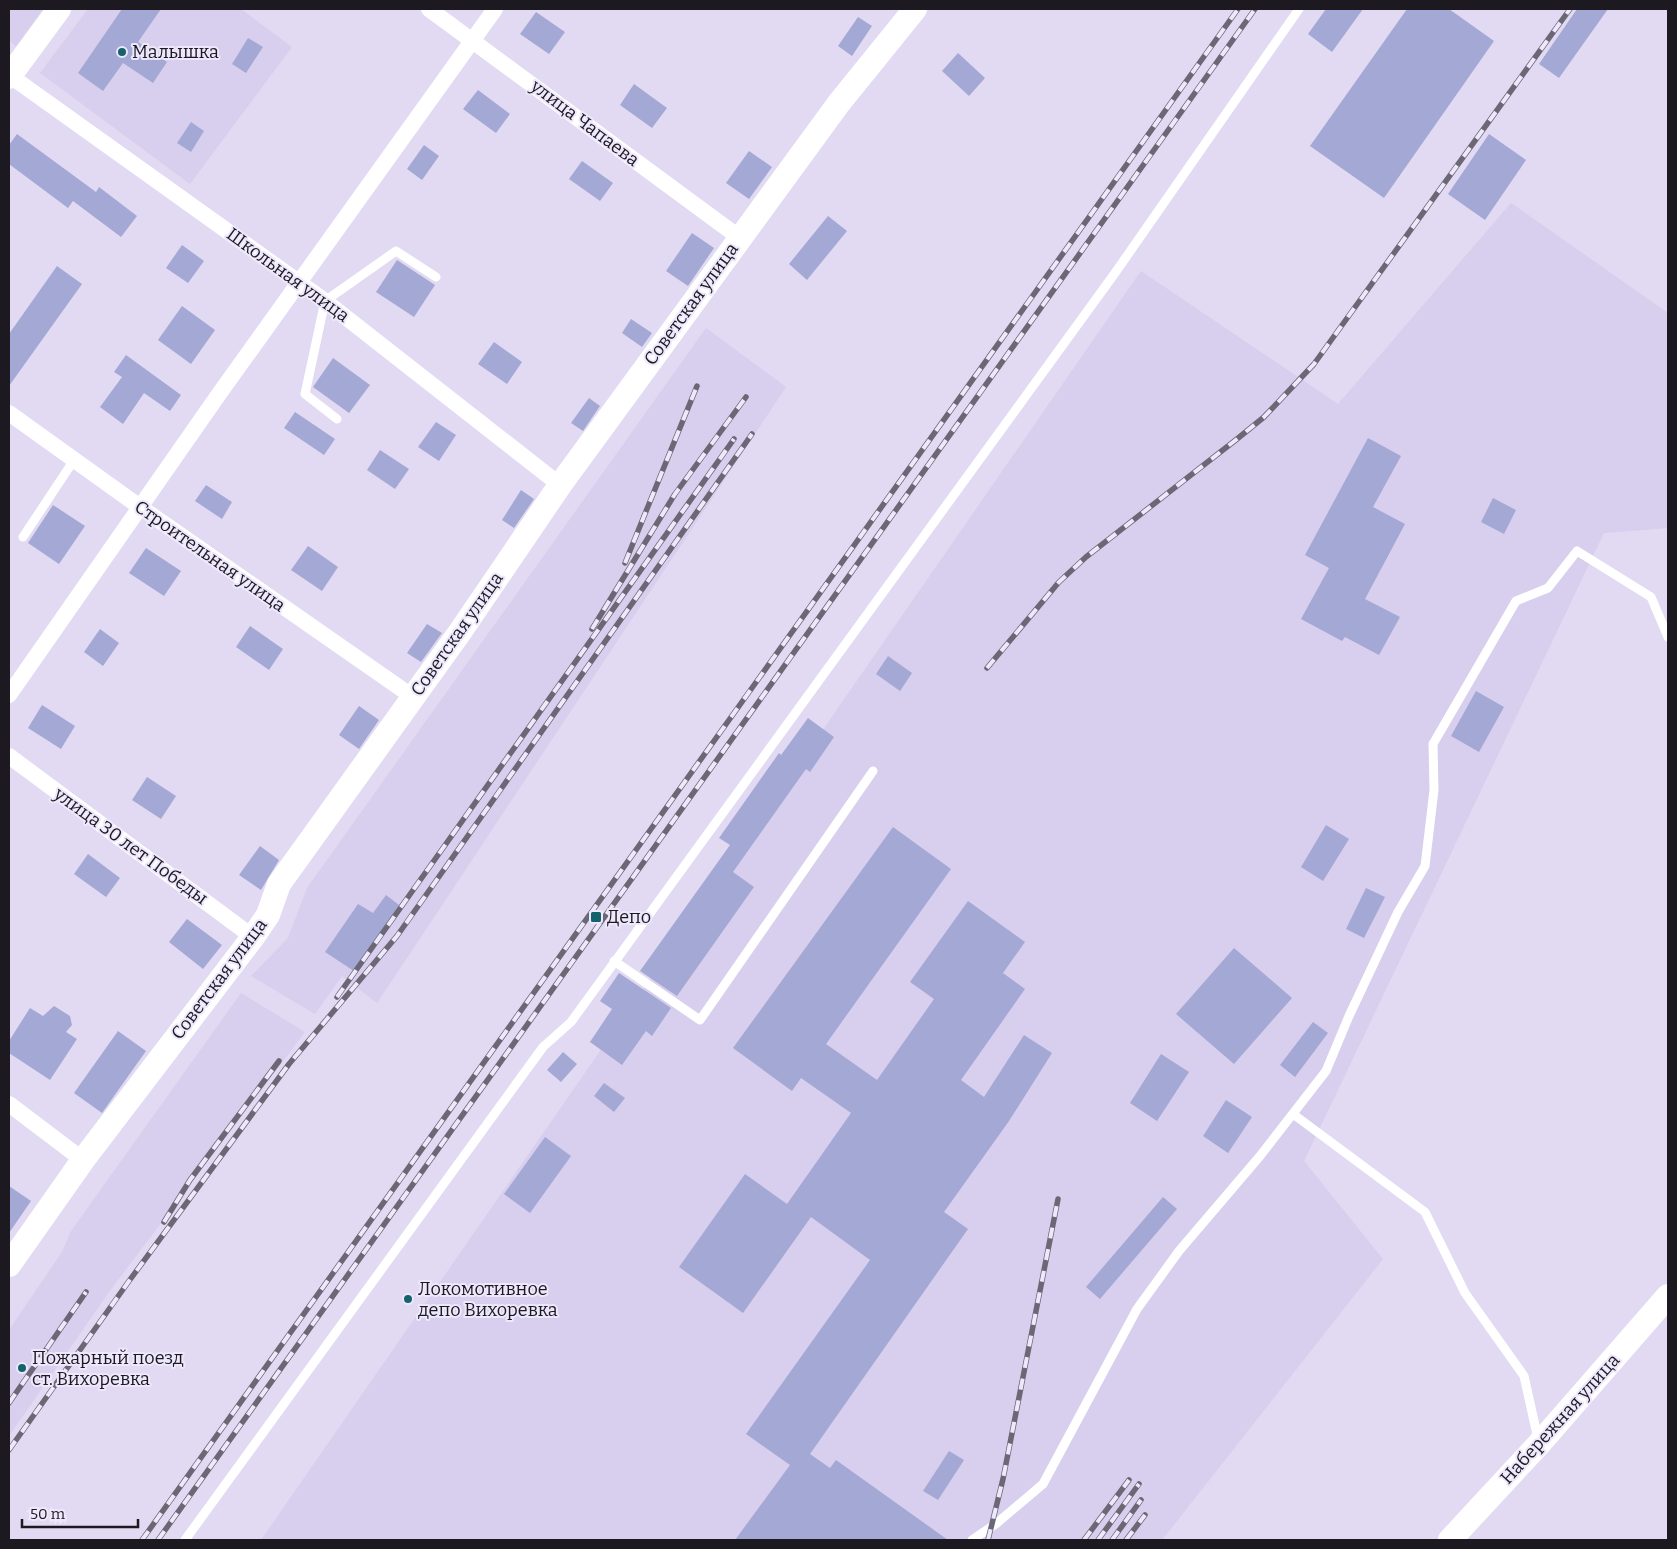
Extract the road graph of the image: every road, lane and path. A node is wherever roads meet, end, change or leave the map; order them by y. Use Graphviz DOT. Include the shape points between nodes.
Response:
graph roads {
  1 [pos="59,9"];
  2 [pos="430,9"];
  3 [pos="495,9"];
  4 [pos="1299,9"];
  5 [pos="910,10"];
  6 [pos="473,40"];
  7 [pos="9,76"];
  8 [pos="740,238"];
  9 [pos="436,276"];
  10 [pos="299,282"];
  11 [pos="325,301"];
  12 [pos="9,412"];
  13 [pos="337,418"];
  14 [pos="74,460"];
  15 [pos="560,485"];
  16 [pos="140,507"];
  17 [pos="23,537"];
  18 [pos="1668,637"];
  19 [pos="9,695"];
  20 [pos="414,697"];
  21 [pos="9,756"];
  22 [pos="873,771"];
  23 [pos="253,937"];
  24 [pos="614,961"];
  25 [pos="9,1104"];
  26 [pos="1293,1114"];
  27 [pos="83,1160"];
  28 [pos="9,1265"];
  29 [pos="1668,1296"];
  30 [pos="1539,1444"];
  31 [pos="185,1540"];
  32 [pos="972,1540"];
  33 [pos="1450,1540"];
  1 -- 7 [label="street"];
  2 -- 6 [label="street, улица Чапаева"];
  3 -- 6 [label="street"];
  4 -- 24 [label="lane" via="1109,281"];
  5 -- 8 [label="street, Советская улица"];
  6 -- 8 [label="street, улица Чапаева"];
  6 -- 10 [label="street"];
  7 -- 10 [label="street, Школьная улица"];
  8 -- 15 [label="street, Советская улица"];
  9 -- 11 [label="lane" via="396,251"];
  10 -- 11 [label="street, Школьная улица"];
  10 -- 16 [label="street"];
  11 -- 13 [label="lane" via="304,394"];
  11 -- 15 [label="street, Школьная улица"];
  12 -- 14 [label="street, Строительная улица"];
  14 -- 16 [label="street, Строительная улица"];
  14 -- 17 [label="lane"];
  15 -- 20 [label="street, Советская улица"];
  16 -- 19 [label="street"];
  16 -- 20 [label="street, Строительная улица"];
  18 -- 26 [label="lane" via="1652,597 1577,551 1548,588 1516,601 1433,744 1434,790 1425,866 1398,912 1326,1071"];
  20 -- 23 [label="street, Советская улица" via="279,884 268,914"];
  21 -- 23 [label="street, улица 30 лет Победы"];
  22 -- 24 [label="lane" via="700,1020"];
  23 -- 27 [label="street, Советская улица"];
  24 -- 31 [label="lane" via="571,1022 543,1047"];
  25 -- 27 [label="street"];
  26 -- 30 [label="lane" via="1424,1212 1465,1293 1524,1376"];
  26 -- 32 [label="lane" via="1178,1251 1137,1309 1043,1484"];
  27 -- 28 [label="street, Советская улица"];
  29 -- 30 [label="street, Набережная улица"];
  30 -- 33 [label="street, Набережная улица"];
}
